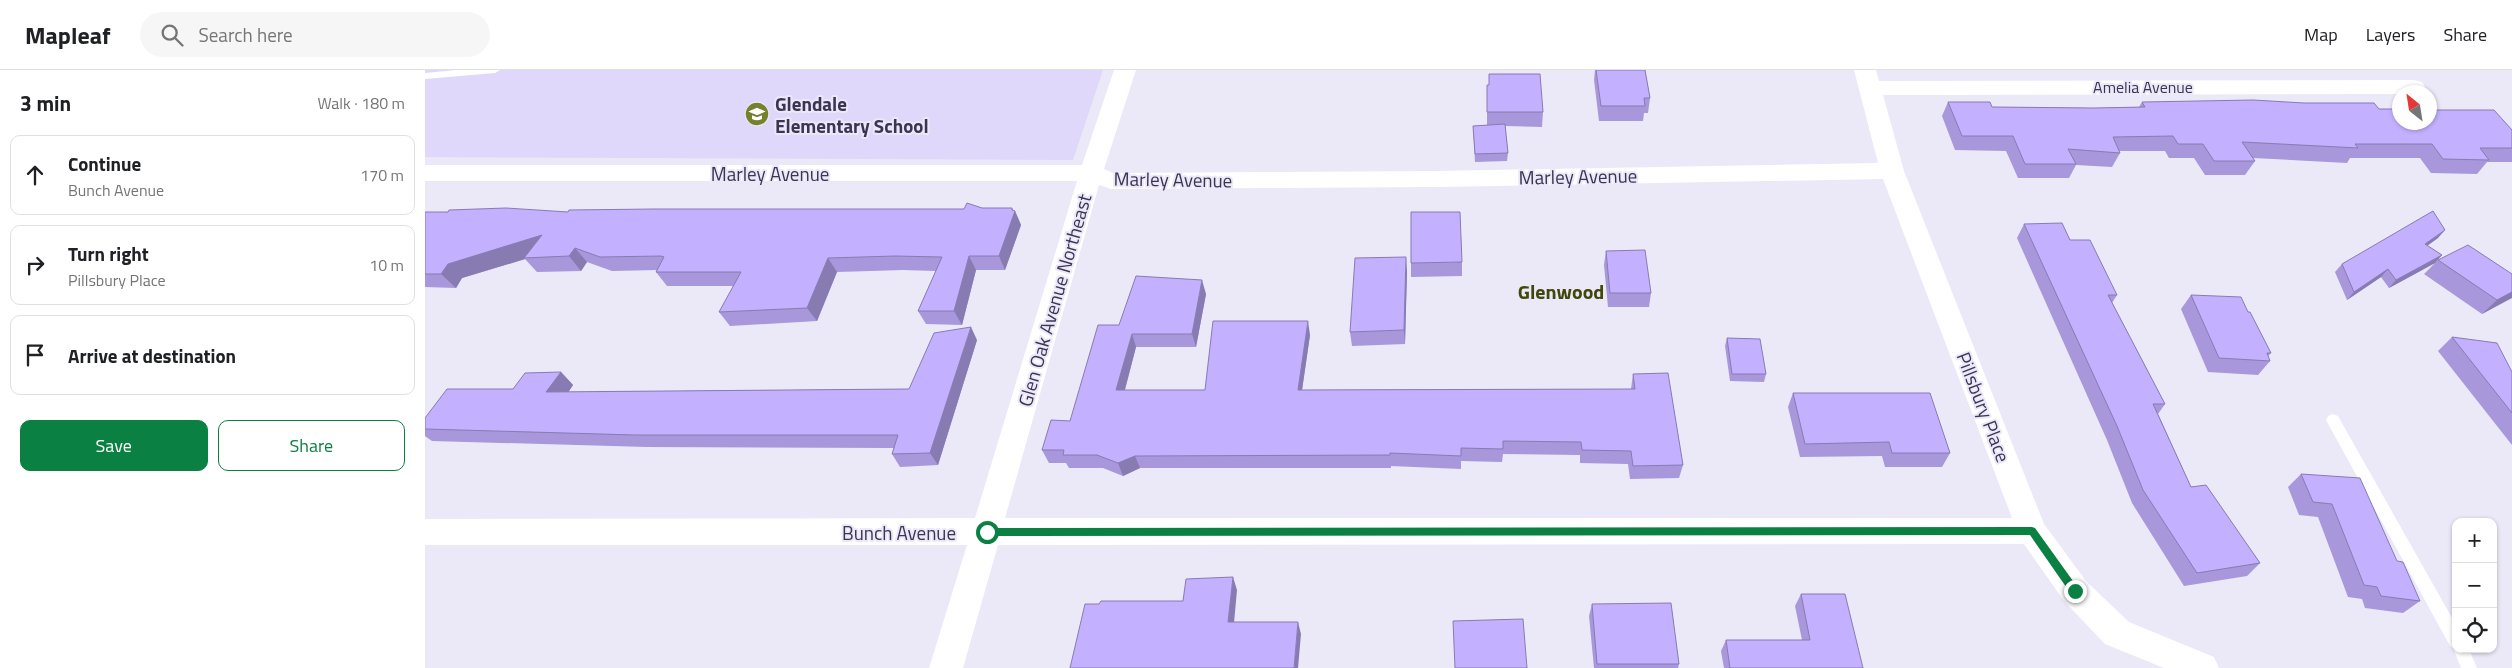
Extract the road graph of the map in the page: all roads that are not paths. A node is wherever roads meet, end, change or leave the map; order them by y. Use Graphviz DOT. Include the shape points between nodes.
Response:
graph roads {
  1 [pos="495,70"];
  2 [pos="1125,70"];
  3 [pos="425,76"];
  4 [pos="1868,79"];
  5 [pos="2392,87"];
  6 [pos="1892,171"];
  7 [pos="425,173"];
  8 [pos="1091,173"];
  9 [pos="2333,420"];
  10 [pos="2032,531"];
  11 [pos="425,532"];
  12 [pos="987,532"];
  13 [pos="2452,634"];
  14 [pos="2463,653"];
  15 [pos="946,668"];
  16 [pos="2202,668"];
  17 [pos="2469,668"];
  1 -- 3 [label="lane"];
  2 -- 8 [label="street, Glen Oak Avenue Northeast"];
  4 -- 5 [label="street, Amelia Avenue"];
  4 -- 6 [label="street, Pillsbury Place"];
  6 -- 8 [label="street, Marley Avenue" via="1111,181"];
  6 -- 10 [label="street, Pillsbury Place"];
  7 -- 8 [label="street, Marley Avenue"];
  8 -- 12 [label="street, Glen Oak Avenue Northeast"];
  9 -- 13 [label="lane"];
  10 -- 12 [label="street, Bunch Avenue"];
  10 -- 16 [label="street, Pillsbury Place" via="2075,591 2117,634"];
  11 -- 12 [label="street, Bunch Avenue"];
  12 -- 15 [label="street, Glen Oak Avenue Northeast"];
  14 -- 17 [label="lane"];
}
